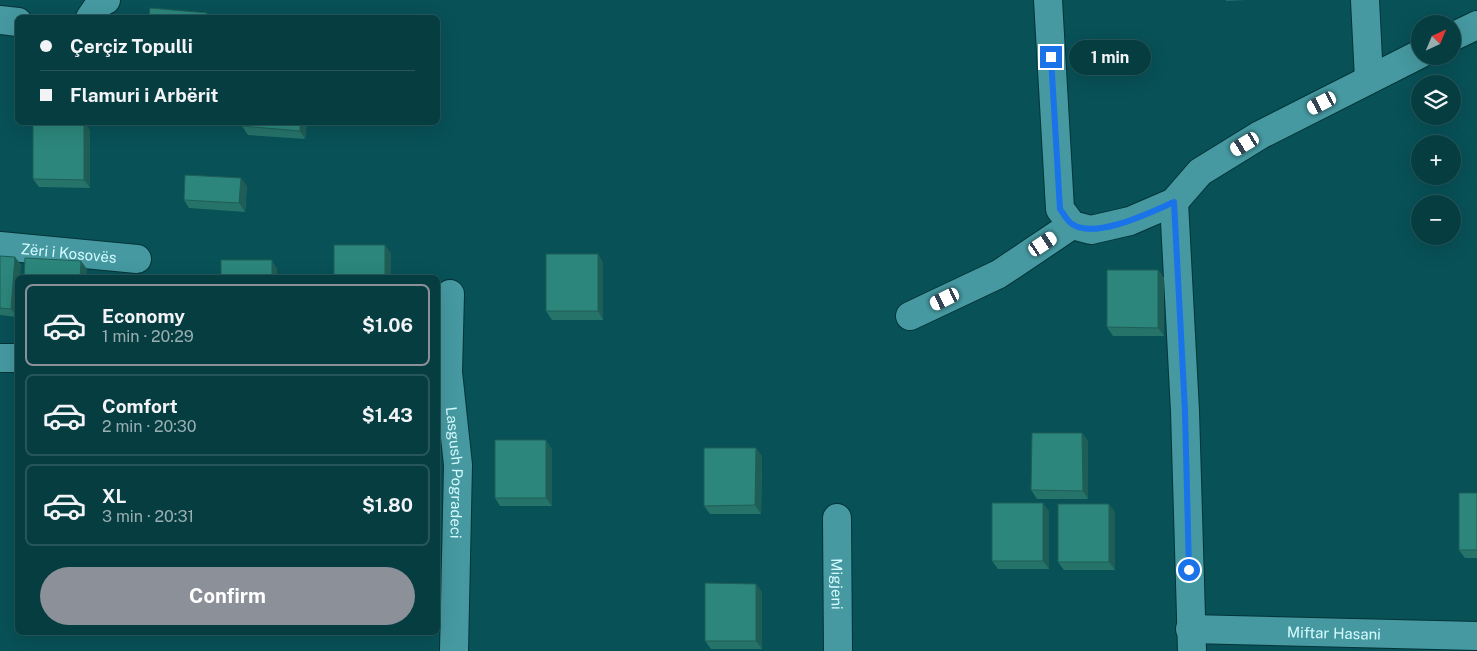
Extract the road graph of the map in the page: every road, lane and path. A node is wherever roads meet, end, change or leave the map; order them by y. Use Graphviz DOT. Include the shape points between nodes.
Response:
graph roads {
  1 [pos="106,0"];
  2 [pos="1048,0"];
  3 [pos="1365,0"];
  4 [pos="92,15"];
  5 [pos="0,20"];
  6 [pos="15,22"];
  7 [pos="1477,25"];
  8 [pos="1461,33"];
  9 [pos="1411,58"];
  10 [pos="1369,79"];
  11 [pos="1174,202"];
  12 [pos="1072,225"];
  13 [pos="0,246"];
  14 [pos="138,259"];
  15 [pos="450,294"];
  16 [pos="910,316"];
  17 [pos="0,358"];
  18 [pos="15,358"];
  19 [pos="837,518"];
  20 [pos="1477,636"];
  21 [pos="1191,640"];
  22 [pos="454,651"];
  23 [pos="838,651"];
  1 -- 4 [label="street"];
  2 -- 12 [label="street" via="1060,209"];
  3 -- 10 [label="street"];
  5 -- 6 [label="street"];
  7 -- 8 [label="street"];
  9 -- 10 [label="street"];
  10 -- 11 [label="street" via="1260,135 1200,172"];
  11 -- 12 [label="street" via="1130,221 1091,230"];
  11 -- 21 [label="street" via="1185,411"];
  12 -- 16 [label="street" via="999,274"];
  13 -- 14 [label="street, Zëri i Kosovës"];
  15 -- 22 [label="street, Lasgush Pogradeci" via="448,372 458,465"];
  17 -- 18 [label="street"];
  19 -- 23 [label="street, Migjeni"];
  20 -- 21 [label="street, Miftar Hasani"];
}
